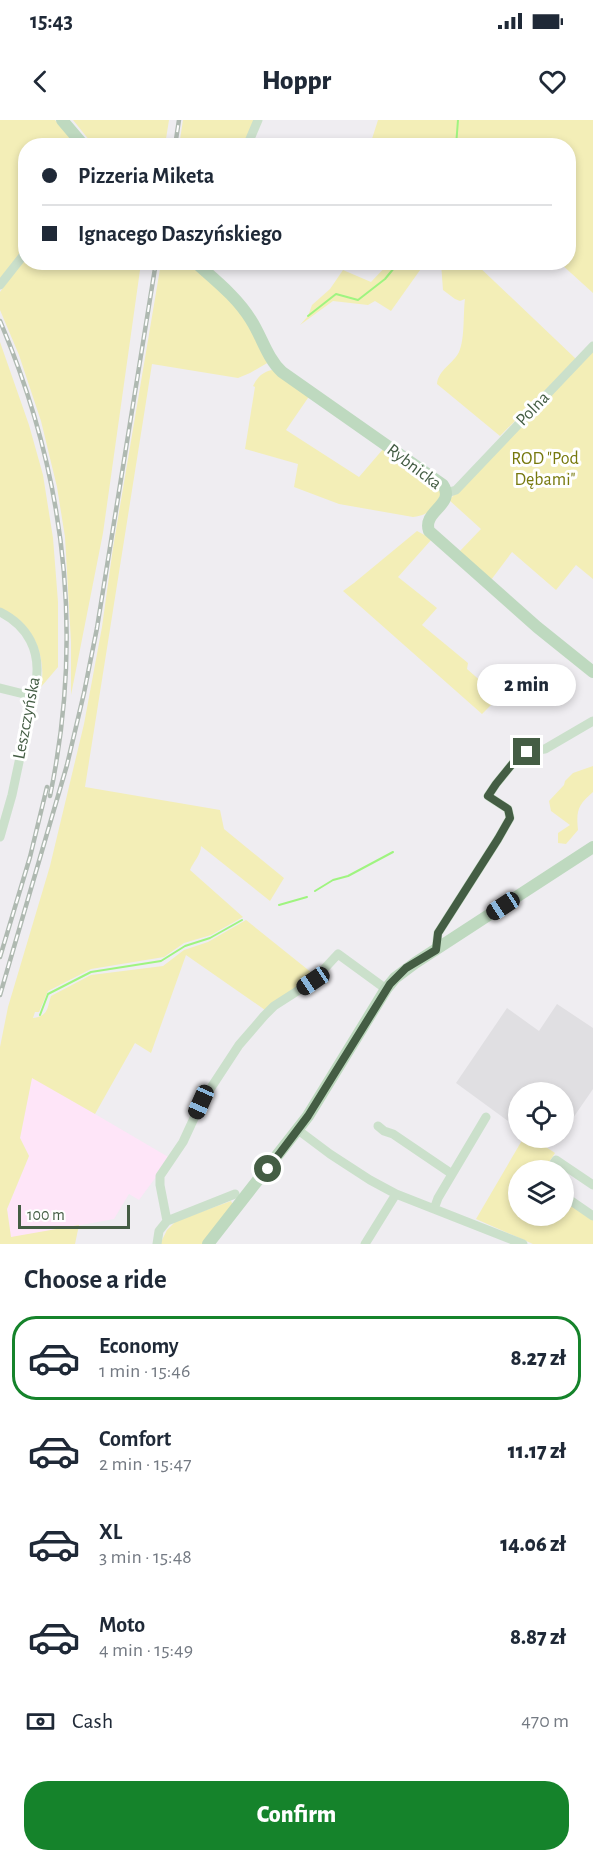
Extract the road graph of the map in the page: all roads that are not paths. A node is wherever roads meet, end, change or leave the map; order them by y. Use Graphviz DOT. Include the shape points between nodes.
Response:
graph roads {
  1 [pos="62,120"];
  2 [pos="258,120"];
  3 [pos="77,138"];
  4 [pos="250,138"];
  5 [pos="18,262"];
  6 [pos="205,270"];
  7 [pos="0,285"];
  8 [pos="593,346"];
  9 [pos="447,493"];
  10 [pos="0,612"];
  11 [pos="593,672"];
  12 [pos="0,688"];
  13 [pos="32,696"];
  14 [pos="593,721"];
  15 [pos="0,837"];
  16 [pos="593,847"];
  17 [pos="436,950"];
  18 [pos="386,989"];
  19 [pos="486,1117"];
  20 [pos="378,1126"];
  21 [pos="298,1130"];
  22 [pos="574,1172"];
  23 [pos="452,1174"];
  24 [pos="593,1185"];
  25 [pos="235,1194"];
  26 [pos="396,1194"];
  27 [pos="574,1203"];
  28 [pos="434,1209"];
  29 [pos="593,1216"];
  30 [pos="167,1221"];
  31 [pos="502,1240"];
  32 [pos="157,1244"];
  33 [pos="208,1244"];
  34 [pos="365,1244"];
  35 [pos="523,1244"];
  1 -- 3 [label="street"];
  2 -- 4 [label="street"];
  5 -- 7 [label="street"];
  6 -- 9 [label="street, Rybnicka" via="244,310 278,368 440,482"];
  8 -- 9 [label="street, Polna" via="456,490"];
  9 -- 11 [label="street, Rybnicka" via="429,519 429,531"];
  10 -- 13 [label="street, Leszczyńska" via="21,627 32,643 37,670"];
  12 -- 13 [label="street"];
  13 -- 15 [label="street, Leszczyńska"];
  14 -- 17 [label="street" via="545,749 522,752 496,784 488,796 508,809 510,818 438,933"];
  16 -- 17 [label="street"];
  17 -- 18 [label="street" via="406,968"];
  18 -- 21 [label="street"];
  18 -- 30 [label="street" via="338,954 313,981 264,1016 239,1045 201,1102 183,1142 160,1176"];
  19 -- 23 [label="street"];
  20 -- 23 [label="street"];
  21 -- 26 [label="street"];
  21 -- 33 [label="street"];
  22 -- 24 [label="street"];
  23 -- 28 [label="street"];
  25 -- 30 [label="street"];
  26 -- 28 [label="street"];
  26 -- 34 [label="street"];
  27 -- 29 [label="street"];
  28 -- 31 [label="street"];
  30 -- 32 [label="street" via="159,1231"];
  31 -- 35 [label="street"];
}
